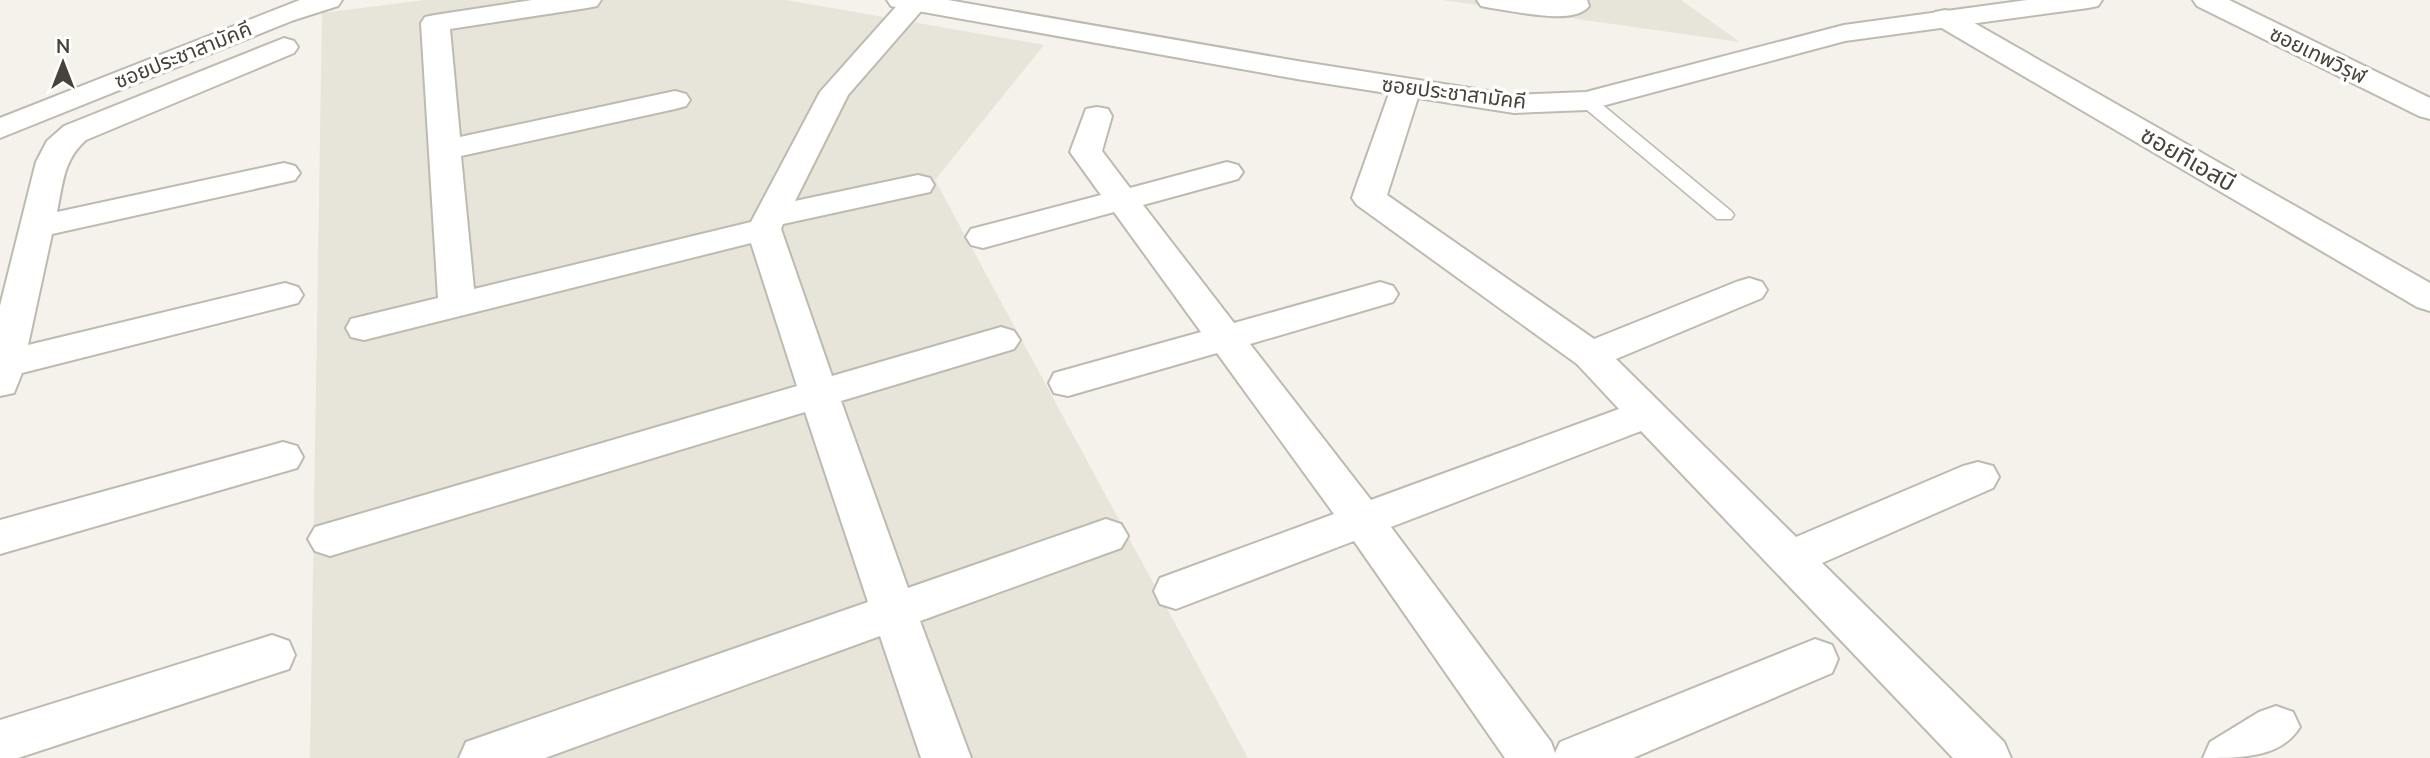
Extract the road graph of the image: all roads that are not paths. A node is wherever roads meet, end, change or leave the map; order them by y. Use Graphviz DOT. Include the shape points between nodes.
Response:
graph roads {
  1 [pos="327,0"];
  2 [pos="587,0"];
  3 [pos="1491,0"];
  4 [pos="1573,0"];
  5 [pos="2088,0"];
  6 [pos="2207,0"];
  7 [pos="908,1"];
  8 [pos="1945,18"];
  9 [pos="284,47"];
  10 [pos="1406,88"];
  11 [pos="675,100"];
  12 [pos="1587,101"];
  13 [pos="2430,110"];
  14 [pos="1097,116"];
  15 [pos="0,129"];
  16 [pos="445,150"];
  17 [pos="1227,172"];
  18 [pos="284,173"];
  19 [pos="918,185"];
  20 [pos="1121,199"];
  21 [pos="1724,215"];
  22 [pos="767,223"];
  23 [pos="37,227"];
  24 [pos="983,237"];
  25 [pos="1749,290"];
  26 [pos="1380,294"];
  27 [pos="285,295"];
  28 [pos="2430,299"];
  29 [pos="457,305"];
  30 [pos="364,328"];
  31 [pos="1226,338"];
  32 [pos="1001,340"];
  33 [pos="1590,355"];
  34 [pos="2,373"];
  35 [pos="1069,383"];
  36 [pos="819,393"];
  37 [pos="1648,413"];
  38 [pos="283,457"];
  39 [pos="1978,477"];
  40 [pos="1362,520"];
  41 [pos="1106,536"];
  42 [pos="0,537"];
  43 [pos="330,539"];
  44 [pos="1790,558"];
  45 [pos="1176,591"];
  46 [pos="894,611"];
  47 [pos="272,655"];
  48 [pos="1815,659"];
  49 [pos="2276,727"];
  50 [pos="0,742"];
  51 [pos="484,758"];
  52 [pos="946,758"];
  53 [pos="1533,758"];
  54 [pos="1578,758"];
  55 [pos="1986,758"];
  56 [pos="2228,758"];
  1 -- 15 [label="street, ซอยประชาสามัคคี"];
  2 -- 16 [label="street" via="435,23"];
  3 -- 4 [label="street" via="1567,9 1575,6"];
  5 -- 8 [label="street, ซอยประชาสามัคคี"];
  6 -- 13 [label="street, ซอยเทพวิรุฬ"];
  7 -- 10 [label="street, ซอยประชาสามัคคี"];
  7 -- 22 [label="street" via="835,92"];
  8 -- 12 [label="street, ซอยประชาสามัคคี" via="1844,33"];
  8 -- 28 [label="street, ซอยทีเอสบี"];
  9 -- 23 [label="street" via="75,133 55,155"];
  10 -- 12 [label="street, ซอยประชาสามัคคี" via="1514,104"];
  10 -- 33 [label="street" via="1369,198"];
  11 -- 16 [label="street"];
  12 -- 21 [label="lane"];
  14 -- 20 [label="street" via="1086,152"];
  16 -- 29 [label="street"];
  17 -- 20 [label="street"];
  18 -- 23 [label="street"];
  19 -- 22 [label="street"];
  20 -- 24 [label="street"];
  20 -- 31 [label="street"];
  22 -- 29 [label="street"];
  22 -- 36 [label="street"];
  23 -- 34 [label="street"];
  25 -- 33 [label="street"];
  26 -- 31 [label="street"];
  27 -- 34 [label="street"];
  29 -- 30 [label="street"];
  31 -- 35 [label="street"];
  31 -- 40 [label="street"];
  32 -- 36 [label="street"];
  33 -- 37 [label="street"];
  36 -- 43 [label="street"];
  36 -- 46 [label="street"];
  37 -- 40 [label="street"];
  37 -- 44 [label="street"];
  38 -- 42 [label="street"];
  39 -- 44 [label="street"];
  40 -- 45 [label="street"];
  40 -- 53 [label="street"];
  41 -- 46 [label="street"];
  44 -- 55 [label="street"];
  46 -- 51 [label="street"];
  46 -- 52 [label="street"];
  47 -- 50 [label="street"];
  48 -- 54 [label="street"];
  49 -- 56 [label="street"];
}
